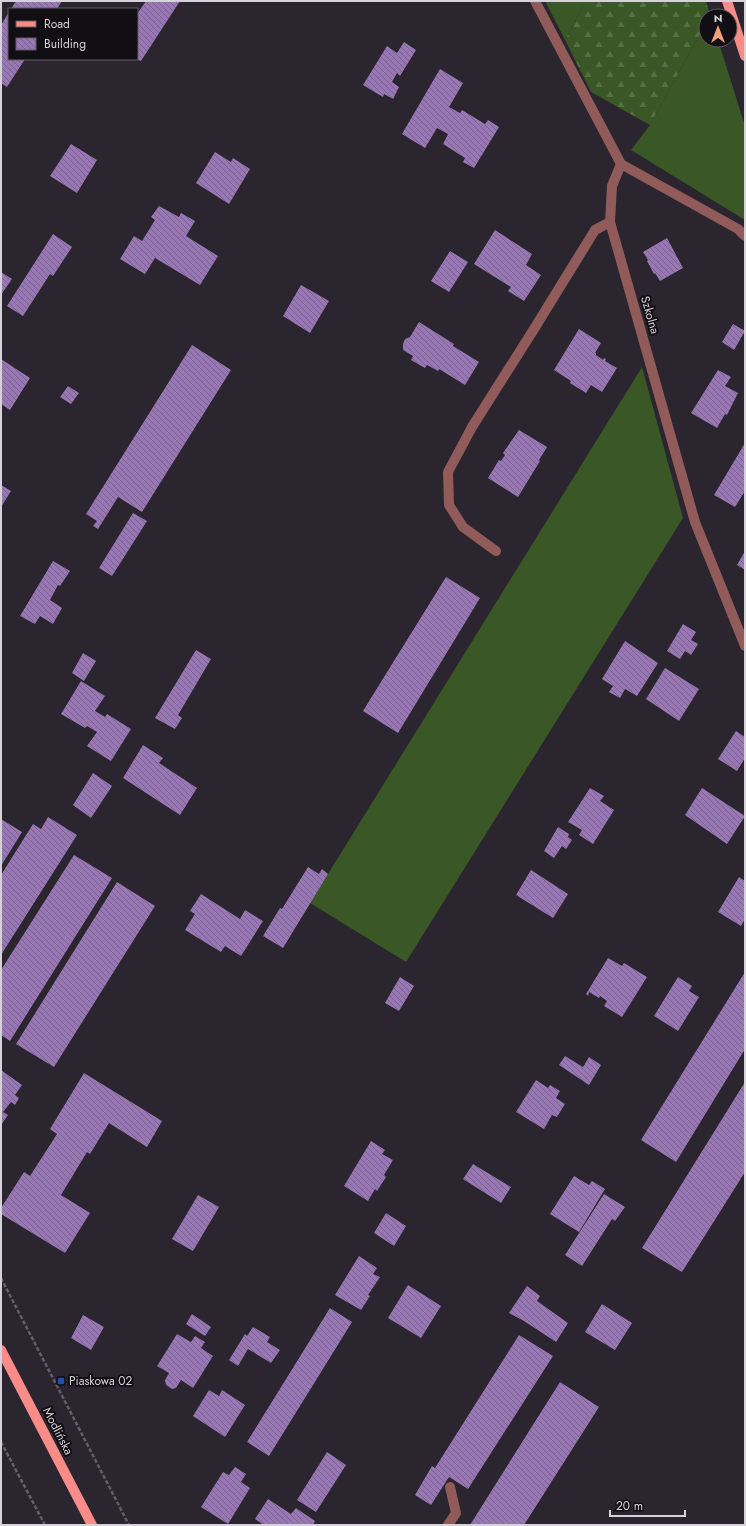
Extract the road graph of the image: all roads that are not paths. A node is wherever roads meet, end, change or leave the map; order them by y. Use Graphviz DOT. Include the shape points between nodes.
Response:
graph roads {
  1 [pos="535,1"];
  2 [pos="727,1"];
  3 [pos="745,56"];
  4 [pos="621,164"];
  5 [pos="610,222"];
  6 [pos="745,236"];
  7 [pos="496,551"];
  8 [pos="745,646"];
  9 [pos="1,1350"];
  10 [pos="450,1487"];
  11 [pos="92,1525"];
  12 [pos="448,1525"];
  1 -- 4 [label="street"];
  2 -- 3 [label="main road"];
  4 -- 5 [label="street, Szkolna" via="612,186"];
  4 -- 6 [label="street"];
  5 -- 7 [label="street" via="595,230 472,427 448,472 449,504 463,527"];
  5 -- 8 [label="street, Szkolna" via="695,522"];
  9 -- 11 [label="main road, Modlińska"];
  10 -- 12 [label="street" via="456,1513"];
}
